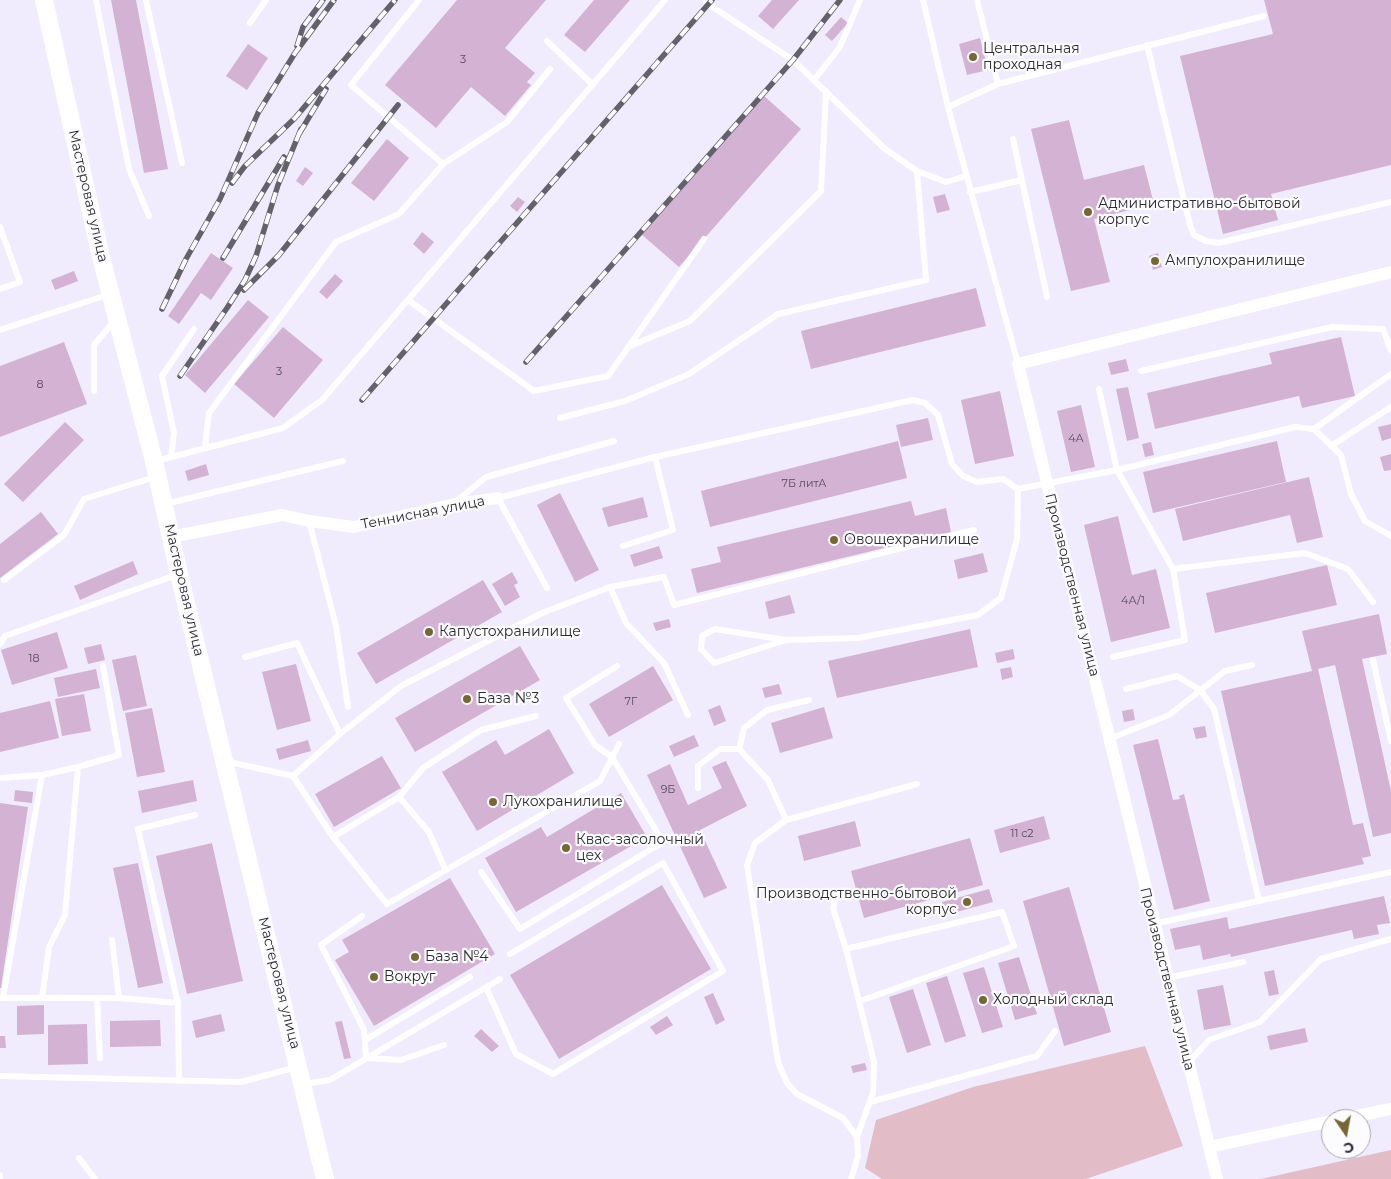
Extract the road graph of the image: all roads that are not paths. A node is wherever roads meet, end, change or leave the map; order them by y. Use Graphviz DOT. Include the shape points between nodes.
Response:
graph roads {
  1 [pos="44,0"];
  2 [pos="96,0"];
  3 [pos="146,0"];
  4 [pos="266,0"];
  5 [pos="419,0"];
  6 [pos="665,0"];
  7 [pos="705,0"];
  8 [pos="860,0"];
  9 [pos="924,0"];
  10 [pos="977,0"];
  11 [pos="1264,16"];
  12 [pos="250,22"];
  13 [pos="547,41"];
  14 [pos="1147,45"];
  15 [pos="550,69"];
  16 [pos="814,80"];
  17 [pos="998,84"];
  18 [pos="593,85"];
  19 [pos="826,91"];
  20 [pos="948,108"];
  21 [pos="1013,139"];
  22 [pos="182,163"];
  23 [pos="443,164"];
  24 [pos="917,171"];
  25 [pos="966,176"];
  26 [pos="1022,180"];
  27 [pos="970,192"];
  28 [pos="1391,202"];
  29 [pos="149,216"];
  30 [pos="0,227"];
  31 [pos="704,240"];
  32 [pos="1391,272"];
  33 [pos="0,289"];
  34 [pos="111,294"];
  35 [pos="1047,297"];
  36 [pos="408,300"];
  37 [pos="117,317"];
  38 [pos="194,329"];
  39 [pos="0,330"];
  40 [pos="629,346"];
  41 [pos="1391,351"];
  42 [pos="1018,364"];
  43 [pos="1141,371"];
  44 [pos="1391,374"];
  45 [pos="1099,388"];
  46 [pos="94,391"];
  47 [pos="1391,406"];
  48 [pos="560,418"];
  49 [pos="1314,429"];
  50 [pos="614,441"];
  51 [pos="1331,446"];
  52 [pos="205,447"];
  53 [pos="655,457"];
  54 [pos="344,461"];
  55 [pos="161,465"];
  56 [pos="1117,470"];
  57 [pos="1047,482"];
  58 [pos="1018,489"];
  59 [pos="498,498"];
  60 [pos="164,504"];
  61 [pos="451,504"];
  62 [pos="309,521"];
  63 [pos="974,530"];
  64 [pos="1391,536"];
  65 [pos="171,538"];
  66 [pos="623,546"];
  67 [pos="1174,569"];
  68 [pos="179,574"];
  69 [pos="4,580"];
  70 [pos="610,587"];
  71 [pos="547,588"];
  72 [pos="1373,602"];
  73 [pos="786,640"];
  74 [pos="0,644"];
  75 [pos="245,657"];
  76 [pos="1113,657"];
  77 [pos="1373,660"];
  78 [pos="1252,665"];
  79 [pos="103,666"];
  80 [pos="617,666"];
  81 [pos="1126,689"];
  82 [pos="1200,690"];
  83 [pos="809,700"];
  84 [pos="348,707"];
  85 [pos="688,715"];
  86 [pos="536,716"];
  87 [pos="340,734"];
  88 [pos="1109,739"];
  89 [pos="1391,741"];
  90 [pos="619,744"];
  91 [pos="740,749"];
  92 [pos="612,757"];
  93 [pos="225,761"];
  94 [pos="78,767"];
  95 [pos="42,775"];
  96 [pos="293,776"];
  97 [pos="0,778"];
  98 [pos="918,784"];
  99 [pos="698,788"];
  100 [pos="399,797"];
  101 [pos="195,815"];
  102 [pos="786,820"];
  103 [pos="333,837"];
  104 [pos="445,869"];
  105 [pos="481,872"];
  106 [pos="1391,872"];
  107 [pos="845,893"];
  108 [pos="1259,901"];
  109 [pos="362,916"];
  110 [pos="1154,924"];
  111 [pos="1391,939"];
  112 [pos="112,940"];
  113 [pos="846,949"];
  114 [pos="510,954"];
  115 [pos="1243,962"];
  116 [pos="470,977"];
  117 [pos="1167,978"];
  118 [pos="500,979"];
  119 [pos="486,987"];
  120 [pos="1,998"];
  121 [pos="42,998"];
  122 [pos="97,998"];
  123 [pos="119,998"];
  124 [pos="860,1000"];
  125 [pos="178,1003"];
  126 [pos="1055,1031"];
  127 [pos="365,1040"];
  128 [pos="444,1045"];
  129 [pos="100,1058"];
  130 [pos="366,1058"];
  131 [pos="1188,1063"];
  132 [pos="298,1066"];
  133 [pos="0,1076"];
  134 [pos="178,1081"];
  135 [pos="303,1084"];
  136 [pos="870,1102"];
  137 [pos="1391,1109"];
  138 [pos="1371,1113"];
  139 [pos="1321,1123"];
  140 [pos="857,1137"];
  141 [pos="1209,1147"];
  142 [pos="79,1158"];
  143 [pos="95,1179"];
  144 [pos="326,1179"];
  145 [pos="851,1179"];
  146 [pos="1217,1179"];
  1 -- 34 [label="main road, Мастеровая улица"];
  2 -- 29 [label="lane" via="129,169"];
  3 -- 22 [label="lane"];
  4 -- 12 [label="lane"];
  5 -- 23 [label="lane" via="351,85"];
  6 -- 18 [label="lane"];
  7 -- 16 [label="lane" via="792,60"];
  8 -- 16 [label="lane" via="840,46"];
  9 -- 20 [label="lane"];
  10 -- 17 [label="lane"];
  11 -- 14 [label="lane"];
  13 -- 18 [label="lane"];
  14 -- 17 [label="lane"];
  14 -- 28 [label="lane" via="1194,235 1220,243"];
  15 -- 23 [label="lane" via="507,122"];
  16 -- 19 [label="lane"];
  17 -- 20 [label="lane"];
  18 -- 36 [label="lane"];
  19 -- 24 [label="lane" via="885,149"];
  19 -- 40 [label="lane" via="821,191 690,321"];
  20 -- 25 [label="lane"];
  21 -- 26 [label="lane"];
  23 -- 52 [label="lane" via="399,214 336,242 209,413"];
  24 -- 25 [label="lane" via="946,182"];
  24 -- 48 [label="lane" via="926,280 778,314 689,374 624,401"];
  25 -- 27 [label="lane"];
  26 -- 27 [label="lane"];
  26 -- 35 [label="lane"];
  27 -- 42 [label="lane"];
  30 -- 33 [label="lane" via="20,282"];
  31 -- 40 [label="lane"];
  32 -- 42 [label="street"];
  34 -- 37 [label="main road, Мастеровая улица"];
  34 -- 39 [label="lane"];
  36 -- 40 [label="lane" via="534,391 608,376"];
  36 -- 52 [label="lane" via="315,406 283,428"];
  37 -- 46 [label="lane" via="94,345"];
  37 -- 55 [label="main road, Мастеровая улица"];
  38 -- 55 [label="lane" via="162,376 174,432"];
  41 -- 43 [label="lane" via="1383,330 1332,326"];
  42 -- 57 [label="street, Производственная улица"];
  44 -- 49 [label="lane"];
  45 -- 56 [label="lane"];
  47 -- 51 [label="lane"];
  49 -- 51 [label="lane"];
  49 -- 56 [label="lane" via="1295,427"];
  50 -- 61 [label="lane" via="486,477"];
  51 -- 64 [label="lane" via="1341,455 1351,494 1365,521"];
  52 -- 55 [label="lane"];
  53 -- 58 [label="lane" via="913,400 925,403 938,415 952,464 963,476 976,482 1003,479"];
  53 -- 59 [label="lane"];
  53 -- 66 [label="lane" via="673,530"];
  54 -- 60 [label="lane"];
  55 -- 60 [label="main road, Мастеровая улица"];
  55 -- 69 [label="lane" via="84,499 64,535"];
  56 -- 57 [label="lane"];
  56 -- 67 [label="lane"];
  57 -- 58 [label="lane"];
  57 -- 88 [label="street, Производственная улица"];
  58 -- 73 [label="lane" via="1017,539 1002,598 978,615 858,638"];
  59 -- 61 [label="street, Теннисная улица"];
  59 -- 71 [label="lane"];
  60 -- 65 [label="main road, Мастеровая улица"];
  61 -- 62 [label="street, Теннисная улица" via="354,527"];
  62 -- 65 [label="street, Теннисная улица" via="282,515"];
  62 -- 84 [label="lane" via="336,626"];
  63 -- 70 [label="lane" via="674,605 664,577"];
  65 -- 68 [label="main road, Мастеровая улица"];
  67 -- 72 [label="lane" via="1305,553 1348,569"];
  67 -- 76 [label="lane" via="1185,640"];
  68 -- 74 [label="lane" via="5,636"];
  68 -- 93 [label="main road, Мастеровая улица"];
  70 -- 85 [label="lane" via="626,624 664,663"];
  70 -- 87 [label="lane" via="542,613 401,686"];
  73 -- 73 [label="lane" via="715,629 702,636 701,649 714,662"];
  75 -- 87 [label="lane" via="297,643"];
  77 -- 89 [label="lane"];
  78 -- 82 [label="lane" via="1224,671"];
  79 -- 94 [label="lane" via="119,755"];
  80 -- 92 [label="lane" via="566,698 595,745"];
  81 -- 82 [label="lane" via="1177,676"];
  82 -- 88 [label="lane" via="1169,716"];
  82 -- 108 [label="lane" via="1214,709"];
  83 -- 91 [label="lane" via="767,710 744,728"];
  86 -- 100 [label="lane" via="481,730 424,768"];
  87 -- 96 [label="lane"];
  88 -- 110 [label="street, Производственная улица"];
  90 -- 92 [label="lane"];
  91 -- 99 [label="lane" via="720,749 698,766"];
  91 -- 102 [label="lane" via="768,780"];
  92 -- 104 [label="lane" via="600,780"];
  92 -- 105 [label="lane" via="663,842 520,929"];
  93 -- 96 [label="lane"];
  93 -- 132 [label="main road, Мастеровая улица"];
  94 -- 95 [label="lane"];
  94 -- 121 [label="lane" via="65,915 48,947"];
  95 -- 97 [label="lane"];
  95 -- 120 [label="lane"];
  96 -- 103 [label="lane"];
  98 -- 102 [label="lane"];
  100 -- 103 [label="lane"];
  100 -- 104 [label="lane" via="430,832"];
  101 -- 125 [label="lane" via="138,829"];
  102 -- 140 [label="lane" via="755,842 747,866 778,1062 787,1083 797,1094 844,1118"];
  103 -- 104 [label="lane" via="387,904"];
  106 -- 108 [label="lane"];
  107 -- 113 [label="lane" via="835,900 833,908"];
  108 -- 110 [label="lane"];
  109 -- 127 [label="lane" via="321,946 364,1030"];
  110 -- 117 [label="street, Производственная улица"];
  111 -- 131 [label="lane" via="1321,959 1260,1022 1209,1040"];
  112 -- 123 [label="lane"];
  113 -- 124 [label="lane"];
  113 -- 124 [label="lane" via="1002,912 1014,946"];
  114 -- 119 [label="lane" via="663,863 723,971 553,1074 516,1054"];
  115 -- 117 [label="lane"];
  116 -- 127 [label="lane"];
  117 -- 131 [label="street, Производственная улица"];
  118 -- 119 [label="lane"];
  119 -- 130 [label="lane"];
  120 -- 121 [label="lane"];
  121 -- 122 [label="lane"];
  122 -- 123 [label="lane"];
  122 -- 129 [label="lane"];
  123 -- 125 [label="lane"];
  124 -- 136 [label="lane" via="874,1062"];
  125 -- 134 [label="lane"];
  126 -- 136 [label="lane" via="1037,1056"];
  127 -- 130 [label="lane"];
  128 -- 130 [label="lane" via="401,1060"];
  130 -- 135 [label="lane" via="330,1080"];
  131 -- 141 [label="street, Производственная улица"];
  132 -- 134 [label="lane" via="241,1082"];
  132 -- 135 [label="main road, Мастеровая улица"];
  133 -- 134 [label="lane"];
  135 -- 144 [label="main road, Мастеровая улица"];
  136 -- 140 [label="lane"];
  137 -- 138 [label="street"];
  139 -- 141 [label="street"];
  140 -- 145 [label="lane" via="858,1156"];
  141 -- 146 [label="street, Производственная улица"];
  142 -- 143 [label="lane"];
}
